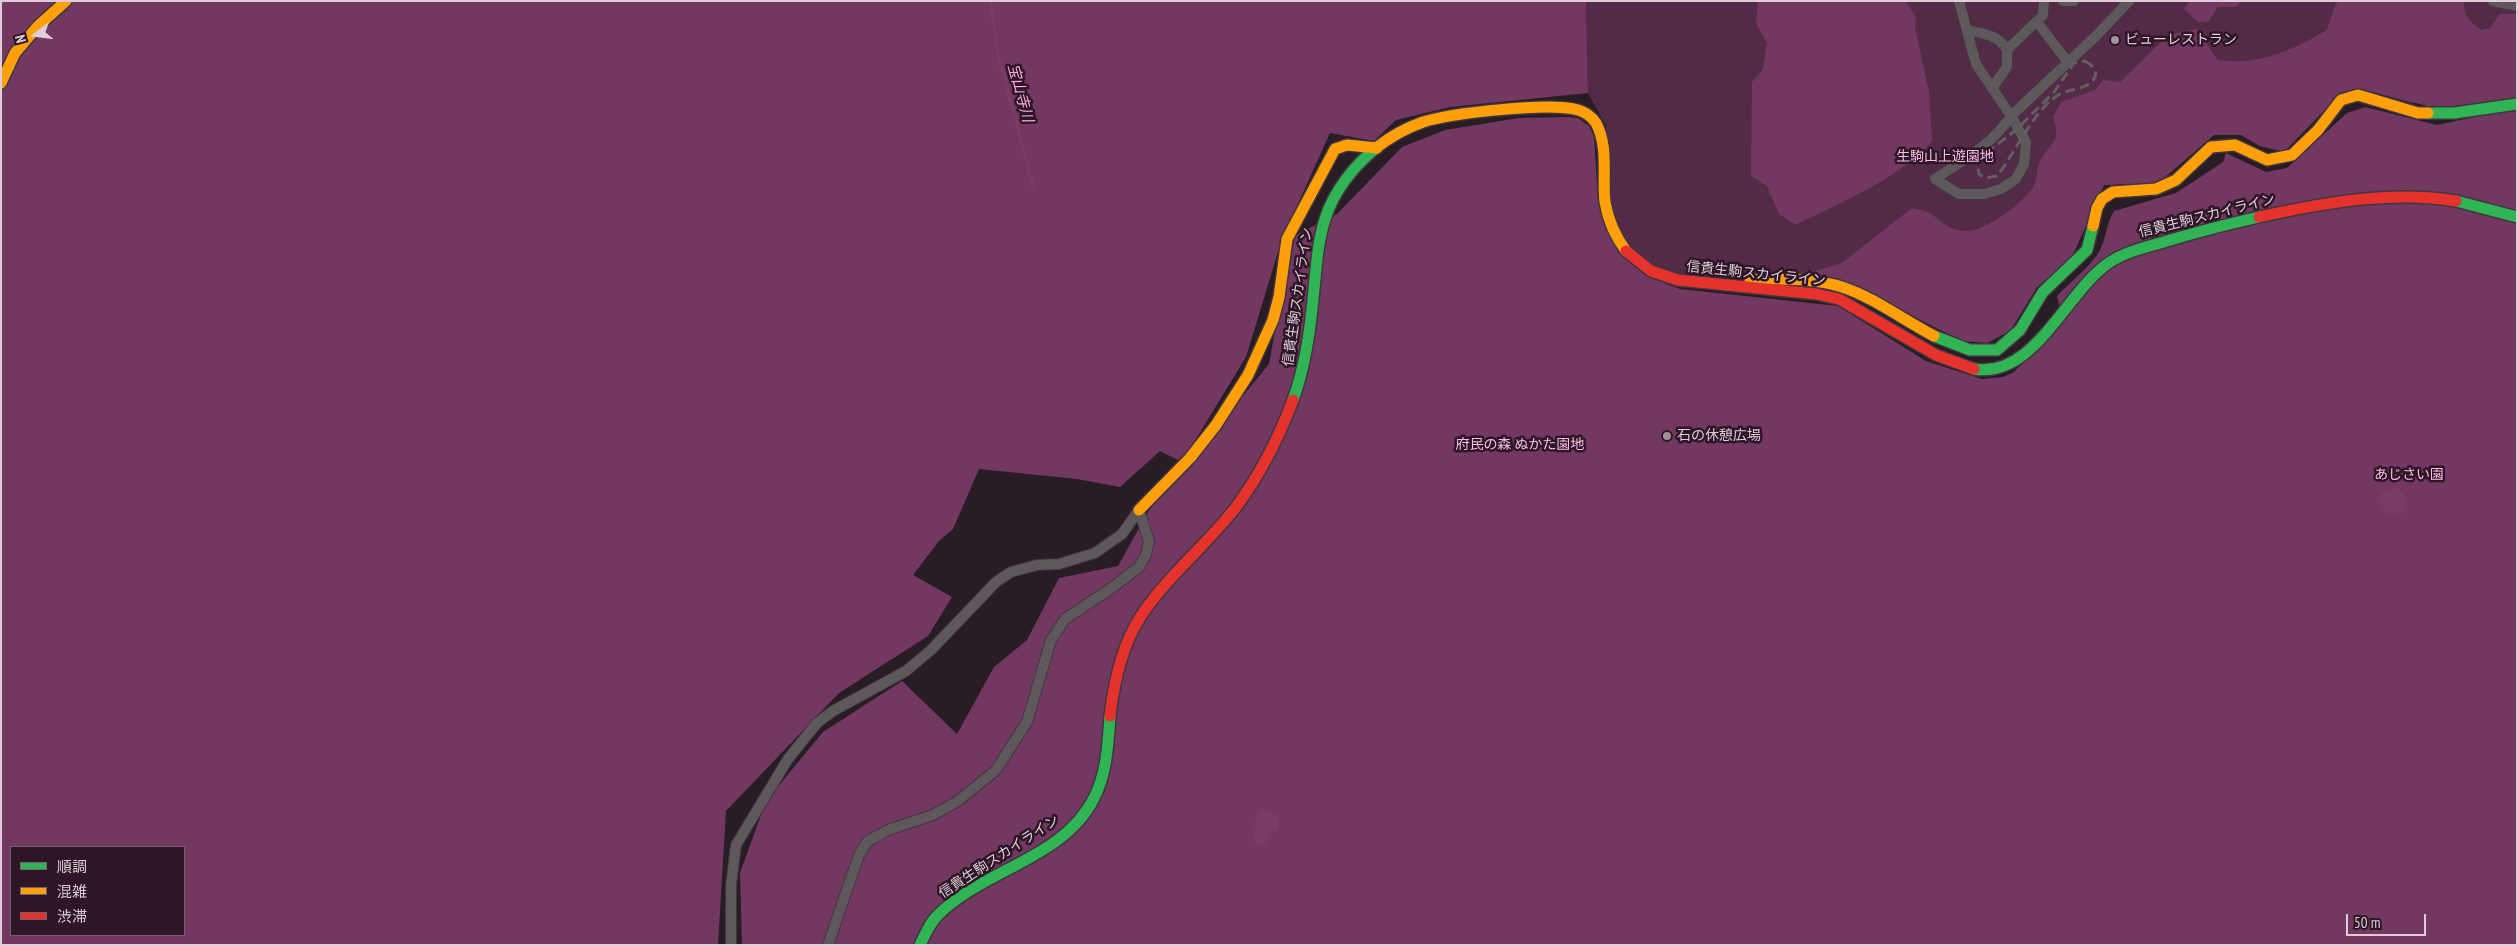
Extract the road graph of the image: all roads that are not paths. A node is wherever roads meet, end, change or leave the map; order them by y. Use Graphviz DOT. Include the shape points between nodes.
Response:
graph roads {
  1 [pos="66,1"];
  2 [pos="1958,1"];
  3 [pos="2044,1"];
  4 [pos="2063,1"];
  5 [pos="2074,1"];
  6 [pos="2129,1"];
  7 [pos="2493,1"];
  8 [pos="2517,6"];
  9 [pos="2037,22"];
  10 [pos="1967,30"];
  11 [pos="2006,50"];
  12 [pos="2067,61"];
  13 [pos="1,83"];
  14 [pos="1992,88"];
  15 [pos="2517,104"];
  16 [pos="2010,116"];
  17 [pos="1377,148"];
  18 [pos="2517,217"];
  19 [pos="1740,285"];
  20 [pos="1139,510"];
  21 [pos="731,945"];
  22 [pos="828,945"];
  23 [pos="920,945"];
  1 -- 13 [label="street" via="15,53"];
  2 -- 10 [label="street"];
  3 -- 9 [label="street" via="2043,15"];
  4 -- 5 [label="street"];
  6 -- 12 [label="street"];
  7 -- 8 [label="street"];
  9 -- 11 [label="street"];
  9 -- 12 [label="street"];
  10 -- 11 [label="street" via="1995,36"];
  10 -- 14 [label="street" via="1976,64"];
  11 -- 14 [label="street" via="2007,67"];
  12 -- 16 [label="street"];
  14 -- 16 [label="street"];
  15 -- 19 [label="street" via="2454,113 2418,113 2358,95 2340,100 2318,130 2292,155 2267,160 2235,145 2211,147 2176,180 2163,186 2113,192 2102,199 2097,208 2087,250 2043,292 2020,330 1997,350 1967,350 1843,287 1771,279 1751,280"];
  16 -- 16 [label="street" via="1997,135 1975,154 1935,179 1959,194 1984,194 2001,189 2016,179 2024,164 2026,142"];
  17 -- 19 [label="street, 信貴生駒スカイライン" via="1413,126 1440,118 1546,109 1580,111 1589,115 1599,129 1607,215 1616,236 1631,257 1650,270 1683,282"];
  17 -- 20 [label="street" via="1347,145 1335,149 1287,239 1273,320 1248,375 1190,458"];
  17 -- 23 [label="street, 信貴生駒スカイライン" via="1356,167 1335,195 1322,230 1305,367 1258,475 1239,504 1143,611 1127,644 1116,677 1103,776 1093,802 1076,825 1057,840 958,899 939,914"];
  18 -- 19 [label="street, 信貴生駒スカイライン" via="2453,201 2412,196 2322,204 2207,229 2106,263 2011,366 1988,372 1954,362 1832,297"];
  20 -- 21 [label="street" via="1122,534 1095,553 1059,564 1037,565 1011,572 996,582 931,650 906,671 817,723 788,759 736,845"];
  20 -- 22 [label="street" via="1149,541 1146,555 1139,567 1065,619 1051,640 1027,722 996,770 958,801 933,815 888,830 868,841 859,855"];
}
